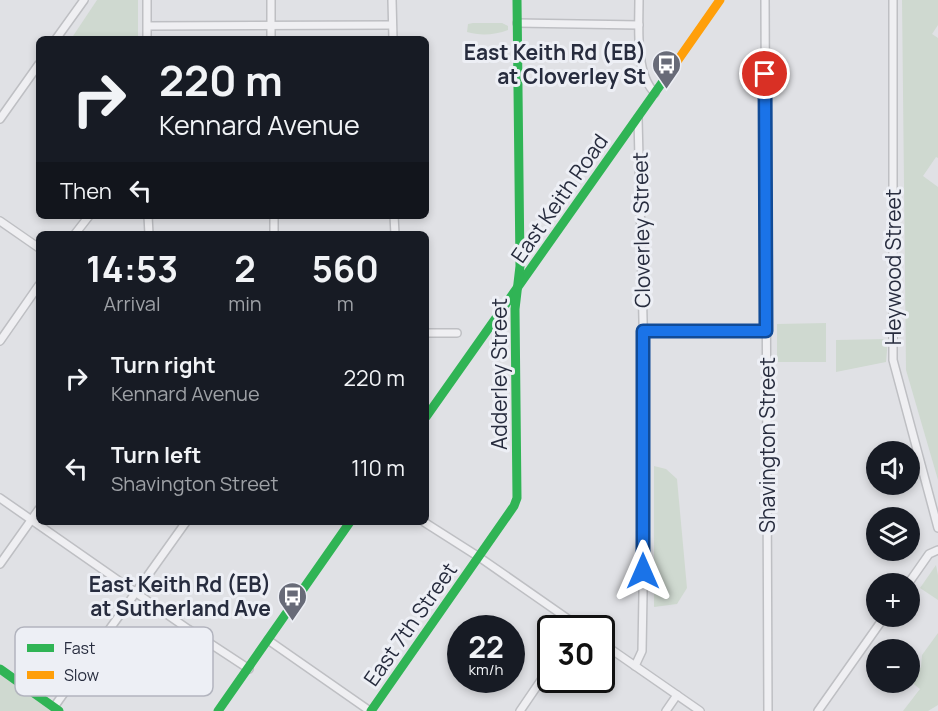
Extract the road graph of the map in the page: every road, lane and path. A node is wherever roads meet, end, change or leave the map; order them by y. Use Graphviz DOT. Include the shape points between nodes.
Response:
graph roads {
  1 [pos="84,0"];
  2 [pos="147,0"];
  3 [pos="271,0"];
  4 [pos="392,0"];
  5 [pos="517,0"];
  6 [pos="639,0"];
  7 [pos="720,0"];
  8 [pos="765,0"];
  9 [pos="893,0"];
  10 [pos="517,23"];
  11 [pos="639,25"];
  12 [pos="148,26"];
  13 [pos="271,26"];
  14 [pos="392,26"];
  15 [pos="58,36"];
  16 [pos="147,36"];
  17 [pos="272,36"];
  18 [pos="393,36"];
  19 [pos="36,68"];
  20 [pos="655,93"];
  21 [pos="638,118"];
  22 [pos="0,119"];
  23 [pos="87,219"];
  24 [pos="0,221"];
  25 [pos="77,231"];
  26 [pos="36,246"];
  27 [pos="36,289"];
  28 [pos="516,290"];
  29 [pos="643,331"];
  30 [pos="766,331"];
  31 [pos="429,333"];
  32 [pos="457,333"];
  33 [pos="0,340"];
  34 [pos="429,413"];
  35 [pos="0,498"];
  36 [pos="36,512"];
  37 [pos="31,520"];
  38 [pos="36,523"];
  39 [pos="38,525"];
  40 [pos="184,525"];
  41 [pos="348,525"];
  42 [pos="429,525"];
  43 [pos="938,528"];
  44 [pos="938,550"];
  45 [pos="478,557"];
  46 [pos="0,564"];
  47 [pos="915,573"];
  48 [pos="135,592"];
  49 [pos="560,615"];
  50 [pos="112,627"];
  51 [pos="185,627"];
  52 [pos="877,627"];
  53 [pos="268,640"];
  54 [pos="213,645"];
  55 [pos="615,652"];
  56 [pos="635,666"];
  57 [pos="0,669"];
  58 [pos="249,669"];
  59 [pos="15,680"];
  60 [pos="537,686"];
  61 [pos="677,695"];
  62 [pos="38,696"];
  63 [pos="66,696"];
  64 [pos="57,709"];
  65 [pos="218,711"];
  66 [pos="370,711"];
  67 [pos="520,711"];
  68 [pos="666,711"];
  69 [pos="700,711"];
  70 [pos="768,711"];
  71 [pos="818,711"];
  1 -- 15 [label="street"];
  2 -- 12 [label="street"];
  3 -- 13 [label="street"];
  4 -- 14 [label="street"];
  5 -- 10 [label="main road, Adderley Street"];
  6 -- 11 [label="street"];
  7 -- 20 [label="main road, East Keith Road"];
  8 -- 30 [label="street, Shavington Street"];
  9 -- 43 [label="street, Heywood Street" via="893,360"];
  10 -- 11 [label="street"];
  10 -- 28 [label="main road, Adderley Street" via="520,266"];
  11 -- 20 [label="street" via="640,57"];
  12 -- 13 [label="street"];
  12 -- 16 [label="street"];
  13 -- 14 [label="street"];
  13 -- 17 [label="street"];
  14 -- 18 [label="street"];
  19 -- 22 [label="street"];
  20 -- 21 [label="main road, East Keith Road"];
  21 -- 28 [label="main road, East Keith Road"];
  21 -- 29 [label="street, Cloverley Street"];
  23 -- 25 [label="street"];
  24 -- 26 [label="street"];
  27 -- 33 [label="street"];
  28 -- 34 [label="main road, East Keith Road"];
  28 -- 45 [label="main road, Adderley Street" via="518,498"];
  29 -- 30 [label="street"];
  29 -- 56 [label="street, Cloverley Street" via="642,651"];
  30 -- 70 [label="street, Shavington Street"];
  31 -- 32 [label="street"];
  35 -- 37 [label="street"];
  36 -- 37 [label="street"];
  37 -- 38 [label="street"];
  37 -- 46 [label="street"];
  39 -- 48 [label="street"];
  40 -- 48 [label="street"];
  41 -- 53 [label="main road"];
  42 -- 45 [label="street"];
  44 -- 47 [label="street" via="928,554"];
  45 -- 49 [label="street"];
  45 -- 66 [label="main road, East 7th Street"];
  48 -- 50 [label="street"];
  48 -- 51 [label="street"];
  52 -- 71 [label="street"];
  53 -- 58 [label="main road"];
  53 -- 66 [label="street"];
  54 -- 58 [label="street"];
  55 -- 56 [label="street"];
  56 -- 61 [label="street"];
  57 -- 59 [label="main road"];
  58 -- 65 [label="main road"];
  60 -- 67 [label="street"];
  61 -- 68 [label="street"];
  61 -- 69 [label="street"];
  62 -- 64 [label="main road"];
  63 -- 64 [label="street"];
}
